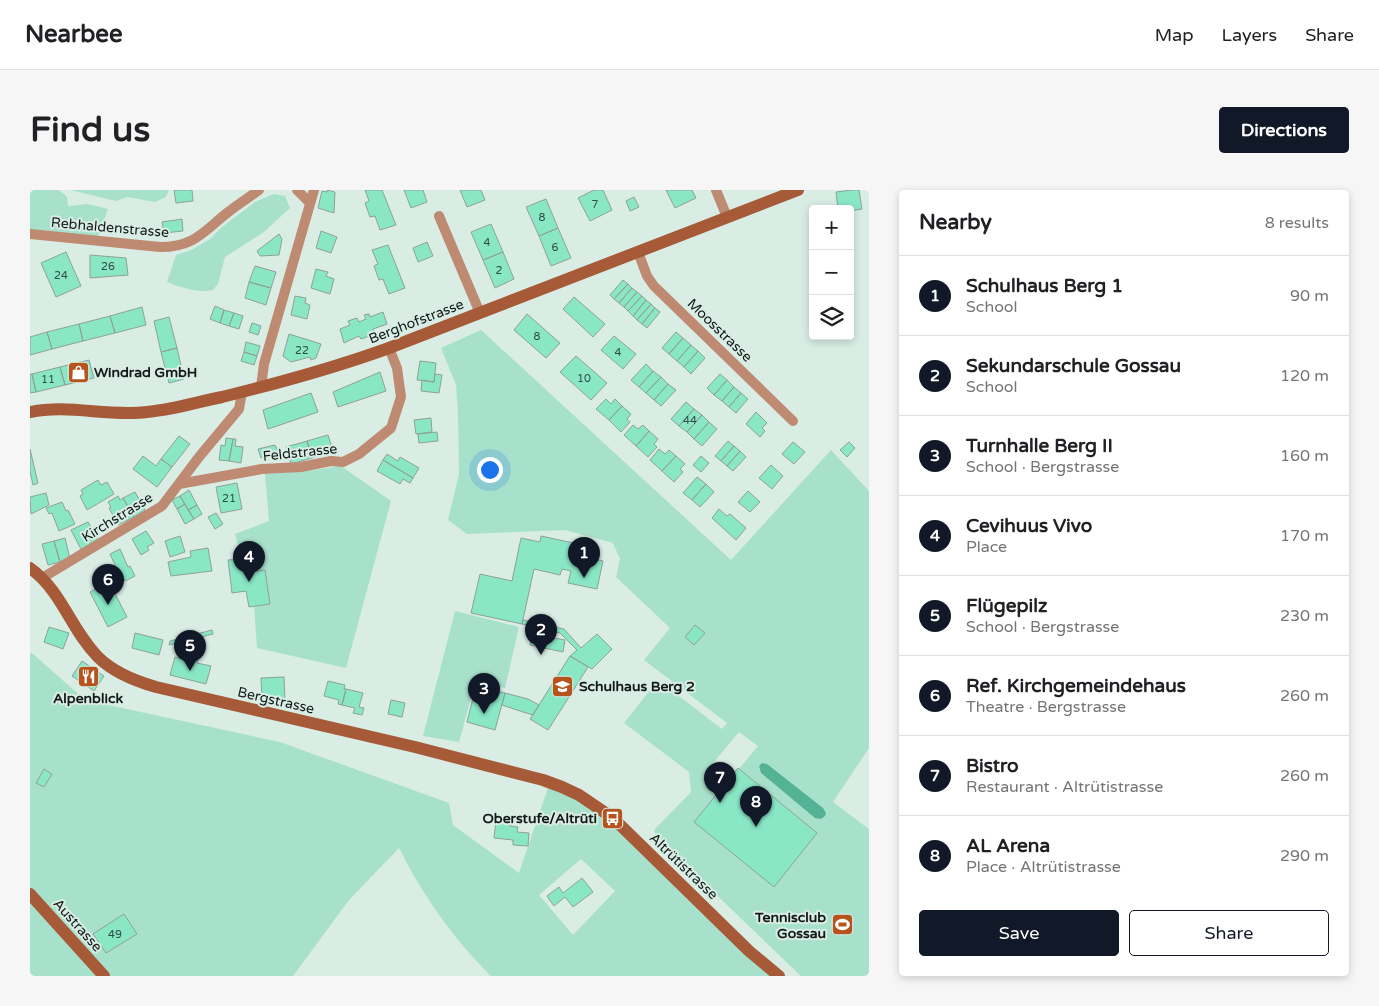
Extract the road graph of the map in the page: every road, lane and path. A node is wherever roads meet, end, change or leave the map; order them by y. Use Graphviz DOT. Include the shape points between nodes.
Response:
graph roads {
  1 [pos="259,190"];
  2 [pos="297,190"];
  3 [pos="314,190"];
  4 [pos="716,190"];
  5 [pos="798,190"];
  6 [pos="310,203"];
  7 [pos="440,216"];
  8 [pos="727,217"];
  9 [pos="30,234"];
  10 [pos="638,252"];
  11 [pos="480,313"];
  12 [pos="389,348"];
  13 [pos="261,387"];
  14 [pos="242,392"];
  15 [pos="30,412"];
  16 [pos="793,421"];
  17 [pos="179,484"];
  18 [pos="30,568"];
  19 [pos="42,578"];
  20 [pos="562,787"];
  21 [pos="30,894"];
  22 [pos="104,976"];
  23 [pos="779,976"];
  1 -- 9 [label="street, Rebhaldenstrasse" via="196,239 176,246"];
  2 -- 6 [label="street"];
  3 -- 6 [label="street"];
  4 -- 8 [label="street"];
  5 -- 8 [label="street, Berghofstrasse"];
  6 -- 13 [label="street" via="264,364"];
  7 -- 11 [label="street"];
  8 -- 10 [label="street, Berghofstrasse"];
  10 -- 11 [label="street, Berghofstrasse"];
  10 -- 16 [label="street, Moosstrasse" via="654,286"];
  11 -- 12 [label="street, Berghofstrasse"];
  12 -- 13 [label="street, Berghofstrasse" via="324,371"];
  12 -- 17 [label="street, Feldstrasse" via="397,368 401,397 391,428 359,454 343,462 262,469"];
  13 -- 14 [label="street, Berghofstrasse"];
  14 -- 15 [label="street, Berghofstrasse" via="141,413 63,409"];
  14 -- 17 [label="street, Kirchstrasse" via="238,409"];
  17 -- 19 [label="street, Kirchstrasse" via="155,512"];
  18 -- 19 [label="street, Bergstrasse"];
  19 -- 20 [label="street, Bergstrasse" via="92,650 108,666 128,678"];
  20 -- 23 [label="street, Altrütistrasse" via="613,818 749,951"];
  21 -- 22 [label="street, Austrasse"];
}
